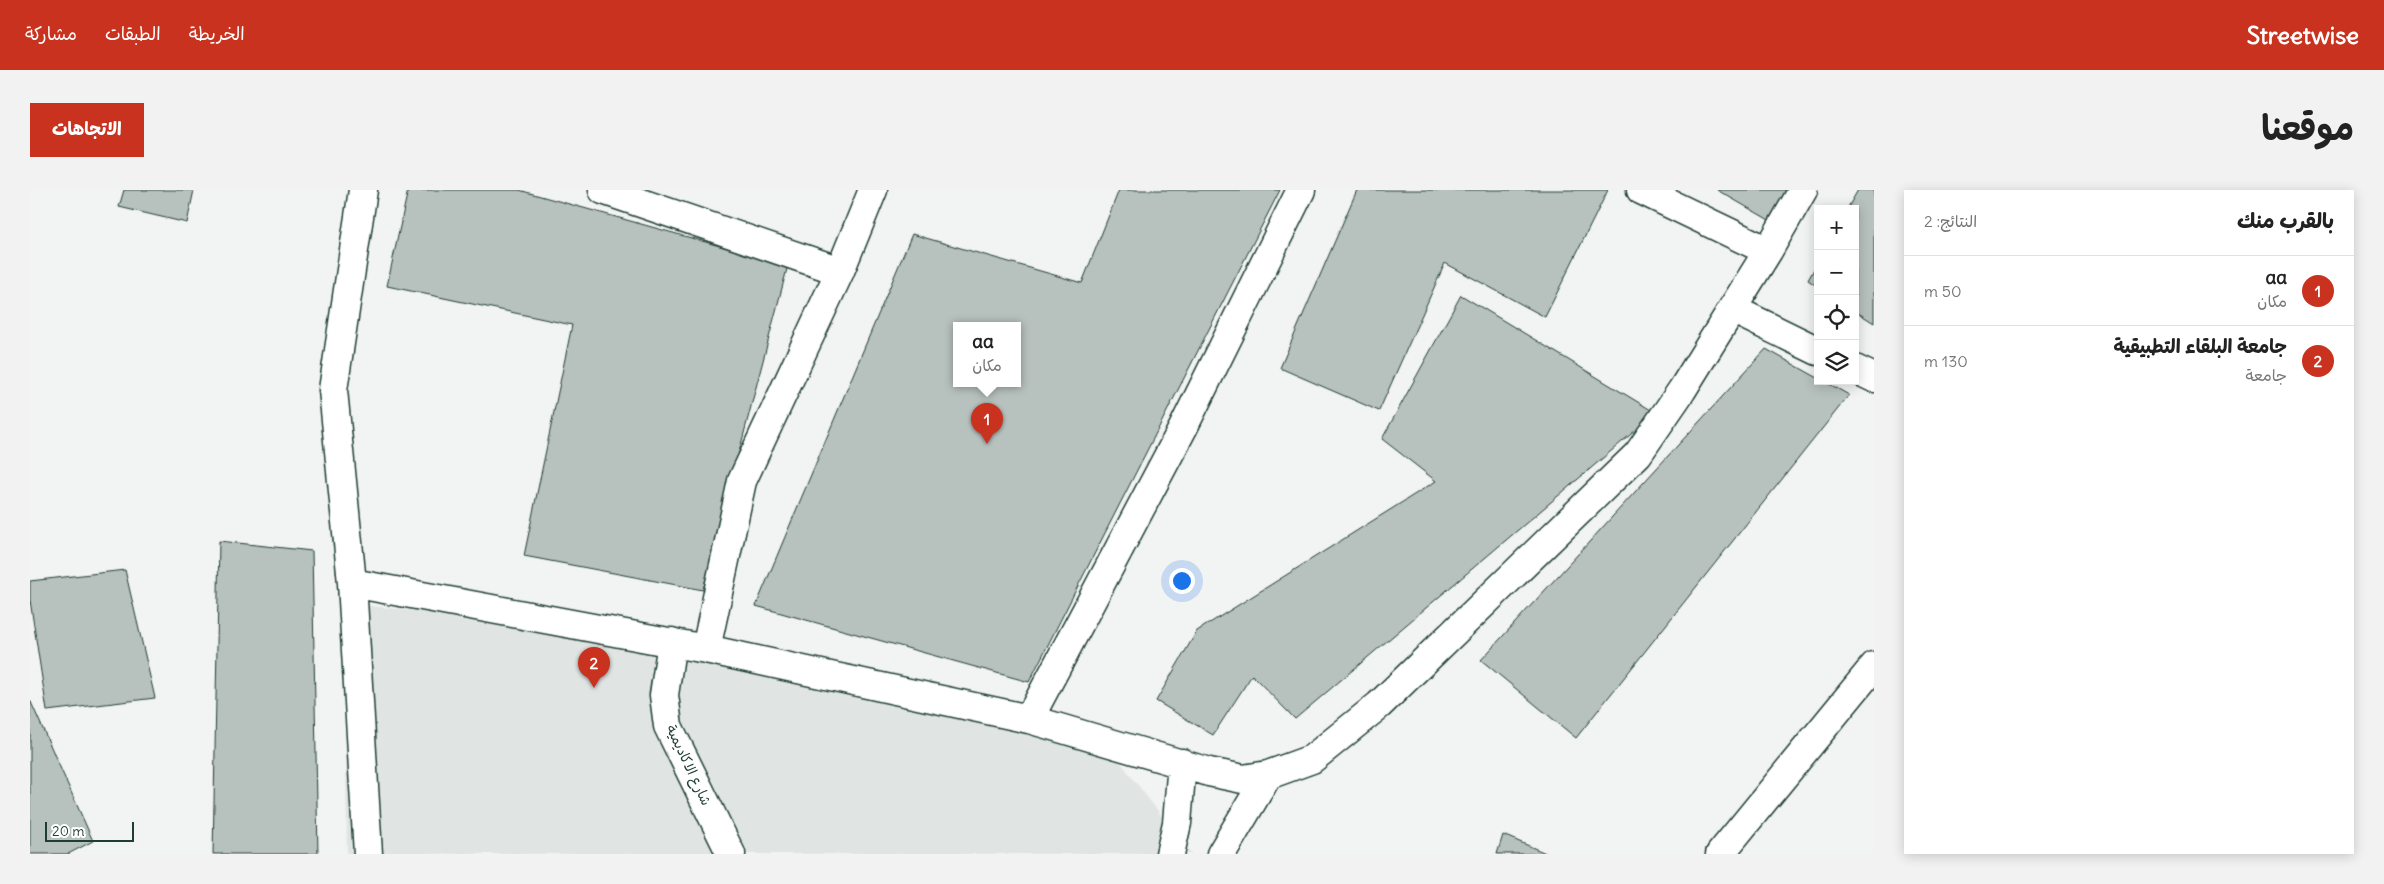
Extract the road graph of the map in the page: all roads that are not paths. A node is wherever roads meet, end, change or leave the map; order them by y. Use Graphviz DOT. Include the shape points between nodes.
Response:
graph roads {
  1 [pos="363,190"];
  2 [pos="602,190"];
  3 [pos="873,190"];
  4 [pos="1301,190"];
  5 [pos="1641,190"];
  6 [pos="1803,190"];
  7 [pos="1768,251"];
  8 [pos="840,271"];
  9 [pos="1732,309"];
  10 [pos="1814,349"];
  11 [pos="1859,371"];
  12 [pos="1874,378"];
  13 [pos="352,583"];
  14 [pos="672,642"];
  15 [pos="706,648"];
  16 [pos="1874,666"];
  17 [pos="1029,719"];
  18 [pos="1182,764"];
  19 [pos="1268,775"];
  20 [pos="368,854"];
  21 [pos="731,854"];
  22 [pos="1170,854"];
  23 [pos="1221,854"];
  24 [pos="1720,854"];
  1 -- 13 [label="street" via="333,390"];
  2 -- 8 [label="street"];
  3 -- 8 [label="street"];
  4 -- 17 [label="street" via="1183,428"];
  5 -- 7 [label="street"];
  6 -- 7 [label="street"];
  7 -- 9 [label="street"];
  8 -- 15 [label="street" via="742,481"];
  9 -- 10 [label="street"];
  9 -- 19 [label="street" via="1638,454 1379,705 1312,759"];
  11 -- 12 [label="street"];
  13 -- 14 [label="street"];
  13 -- 20 [label="street"];
  14 -- 15 [label="street"];
  14 -- 21 [label="street, شارع الاكاديمية" via="664,695 668,726"];
  15 -- 17 [label="street"];
  16 -- 24 [label="street"];
  17 -- 18 [label="street"];
  18 -- 19 [label="street" via="1243,779"];
  18 -- 22 [label="street" via="1177,823"];
  19 -- 23 [label="street"];
}
